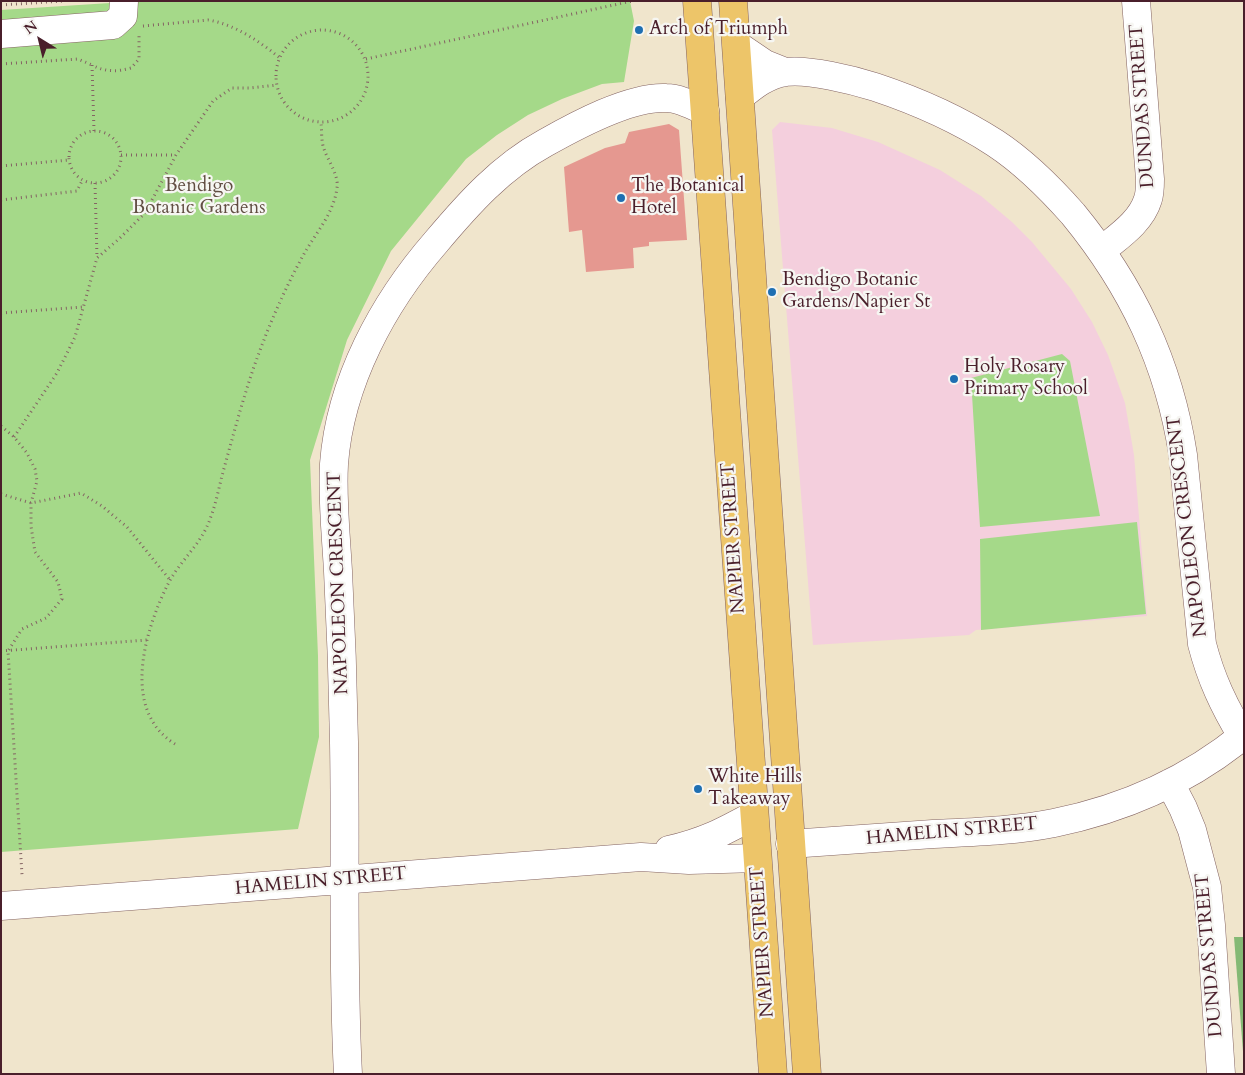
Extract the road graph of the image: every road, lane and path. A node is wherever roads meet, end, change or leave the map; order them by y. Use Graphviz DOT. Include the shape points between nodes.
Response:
graph roads {
  1 [pos="63,1"];
  2 [pos="124,1"];
  3 [pos="632,1"];
  4 [pos="696,1"];
  5 [pos="733,1"];
  6 [pos="1136,1"];
  7 [pos="1,6"];
  8 [pos="1,34"];
  9 [pos="736,46"];
  10 [pos="280,58"];
  11 [pos="366,59"];
  12 [pos="1,64"];
  13 [pos="92,65"];
  14 [pos="785,72"];
  15 [pos="277,85"];
  16 [pos="740,97"];
  17 [pos="704,111"];
  18 [pos="321,123"];
  19 [pos="94,131"];
  20 [pos="121,155"];
  21 [pos="176,155"];
  22 [pos="68,160"];
  23 [pos="1,166"];
  24 [pos="82,181"];
  25 [pos="95,183"];
  26 [pos="1,200"];
  27 [pos="1101,251"];
  28 [pos="97,258"];
  29 [pos="83,307"];
  30 [pos="1,313"];
  31 [pos="1,426"];
  32 [pos="14,437"];
  33 [pos="1,494"];
  34 [pos="31,503"];
  35 [pos="170,580"];
  36 [pos="147,640"];
  37 [pos="1,651"];
  38 [pos="8,651"];
  39 [pos="1243,736"];
  40 [pos="175,744"];
  41 [pos="1170,783"];
  42 [pos="754,815"];
  43 [pos="790,844"];
  44 [pos="641,857"];
  45 [pos="757,858"];
  46 [pos="22,875"];
  47 [pos="346,880"];
  48 [pos="1,906"];
  49 [pos="348,1074"];
  50 [pos="773,1074"];
  51 [pos="807,1074"];
  52 [pos="1221,1074"];
  1 -- 7 [label="path"];
  2 -- 8 [label="street" via="123,16 113,25"];
  3 -- 11 [label="path"];
  4 -- 17 [label="highway, NAPIER STREET"];
  5 -- 9 [label="highway, NAPIER STREET"];
  6 -- 27 [label="street, DUNDAS STREET" via="1149,198 1129,228"];
  9 -- 14 [label="street, NAPOLEON CRESCENT"];
  9 -- 16 [label="highway, NAPIER STREET"];
  10 -- 11 [label="path" via="288,45 315,30 346,36"];
  10 -- 13 [label="path" via="229,26 208,20 138,26 140,59 131,68 111,71"];
  10 -- 15 [label="path"];
  11 -- 18 [label="path" via="369,74 367,90 360,103 343,118"];
  12 -- 13 [label="path" via="78,59"];
  13 -- 19 [label="path"];
  14 -- 16 [label="street, NAPOLEON CRESCENT" via="765,78"];
  14 -- 27 [label="street, NAPOLEON CRESCENT" via="866,84 918,103 975,131 1034,173"];
  15 -- 18 [label="path" via="282,100 292,112 306,120"];
  15 -- 21 [label="path" via="232,88 213,101"];
  16 -- 43 [label="highway, NAPIER STREET"];
  17 -- 42 [label="highway, NAPIER STREET"];
  17 -- 47 [label="street, NAPOLEON CRESCENT" via="677,99 650,98 575,126 533,149 501,172 416,264 385,312 357,367 342,414 334,462"];
  18 -- 35 [label="path" via="324,149 338,187 328,217 305,252 262,345 210,521"];
  19 -- 20 [label="path" via="111,136 117,142"];
  19 -- 22 [label="path" via="78,137 69,151"];
  20 -- 21 [label="path"];
  20 -- 25 [label="path" via="115,175"];
  21 -- 28 [label="path" via="145,213"];
  22 -- 23 [label="path"];
  22 -- 24 [label="path"];
  24 -- 25 [label="path"];
  24 -- 26 [label="path" via="77,191"];
  25 -- 28 [label="path"];
  27 -- 39 [label="street, NAPOLEON CRESCENT" via="1129,293 1146,327 1172,397 1183,456 1202,644 1221,700"];
  28 -- 29 [label="path"];
  29 -- 30 [label="path"];
  29 -- 32 [label="path" via="75,337 57,373"];
  31 -- 32 [label="path"];
  32 -- 34 [label="path" via="35,469 37,481"];
  33 -- 34 [label="path"];
  34 -- 35 [label="path" via="81,493 127,527"];
  34 -- 38 [label="path" via="35,552 58,582 62,599 46,618 22,629"];
  35 -- 36 [label="path"];
  36 -- 38 [label="path"];
  36 -- 40 [label="path" via="142,671 145,704 156,728"];
  37 -- 38 [label="path"];
  38 -- 46 [label="path"];
  39 -- 41 [label="street, HAMELIN STREET"];
  41 -- 43 [label="street, HAMELIN STREET" via="1125,804 1052,824"];
  41 -- 52 [label="street, DUNDAS STREET" via="1192,830 1207,887"];
  42 -- 44 [label="street, HAMELIN STREET" via="707,840"];
  42 -- 45 [label="highway, NAPIER STREET"];
  43 -- 45 [label="highway, HAMELIN STREET"];
  43 -- 51 [label="highway, NAPIER STREET"];
  44 -- 45 [label="street, HAMELIN STREET" via="689,860"];
  44 -- 47 [label="street, HAMELIN STREET"];
  45 -- 50 [label="highway, NAPIER STREET"];
  47 -- 48 [label="street, HAMELIN STREET"];
  47 -- 49 [label="street, NAPOLEON CRESCENT"];
}
